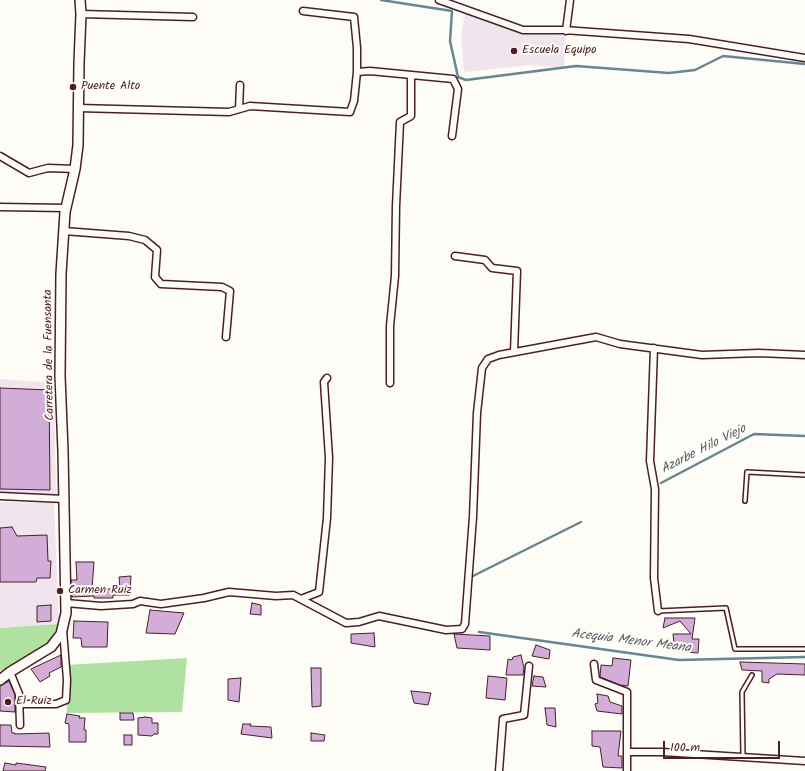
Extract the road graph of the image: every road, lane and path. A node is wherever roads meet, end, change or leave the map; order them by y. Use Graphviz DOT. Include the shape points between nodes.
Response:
graph roads {
  1 [pos="80,0"];
  2 [pos="439,0"];
  3 [pos="570,0"];
  4 [pos="303,11"];
  5 [pos="81,14"];
  6 [pos="193,17"];
  7 [pos="566,30"];
  8 [pos="805,58"];
  9 [pos="357,72"];
  10 [pos="411,75"];
  11 [pos="240,85"];
  12 [pos="78,108"];
  13 [pos="239,110"];
  14 [pos="452,136"];
  15 [pos="0,156"];
  16 [pos="75,169"];
  17 [pos="0,207"];
  18 [pos="66,208"];
  19 [pos="64,231"];
  20 [pos="455,256"];
  21 [pos="226,337"];
  22 [pos="654,348"];
  23 [pos="514,352"];
  24 [pos="805,355"];
  25 [pos="327,378"];
  26 [pos="390,384"];
  27 [pos="805,475"];
  28 [pos="0,496"];
  29 [pos="64,499"];
  30 [pos="745,501"];
  31 [pos="301,599"];
  32 [pos="66,603"];
  33 [pos="658,611"];
  34 [pos="63,626"];
  35 [pos="805,649"];
  36 [pos="594,664"];
  37 [pos="529,666"];
  38 [pos="10,672"];
  39 [pos="752,675"];
  40 [pos="0,680"];
  41 [pos="20,704"];
  42 [pos="20,725"];
  43 [pos="627,752"];
  44 [pos="742,757"];
  45 [pos="805,761"];
  46 [pos="499,771"];
  47 [pos="627,771"];
  1 -- 5 [label="main road, Carretera de la Fuensanta"];
  2 -- 7 [label="street" via="523,30"];
  3 -- 7 [label="street"];
  4 -- 9 [label="street" via="354,17"];
  5 -- 6 [label="street"];
  5 -- 12 [label="main road, Carretera de la Fuensanta"];
  7 -- 8 [label="street" via="688,39"];
  9 -- 10 [label="street"];
  9 -- 13 [label="street" via="354,101 350,112 250,106"];
  10 -- 14 [label="street" via="453,79 458,89"];
  10 -- 26 [label="street" via="411,116 400,122 395,276 390,326"];
  11 -- 13 [label="street"];
  12 -- 13 [label="street" via="229,112"];
  12 -- 16 [label="main road, Carretera de la Fuensanta"];
  15 -- 16 [label="street" via="30,173 48,168"];
  16 -- 18 [label="main road, Carretera de la Fuensanta"];
  17 -- 18 [label="street"];
  18 -- 19 [label="main road, Carretera de la Fuensanta"];
  19 -- 21 [label="street" via="129,236 145,240 157,250 155,277 161,284 222,287 230,291"];
  19 -- 29 [label="main road, Carretera de la Fuensanta" via="60,376"];
  20 -- 23 [label="street" via="485,260 492,268 518,271"];
  22 -- 23 [label="street" via="620,344 596,337"];
  22 -- 24 [label="street" via="702,355"];
  22 -- 33 [label="street" via="650,461 655,489 654,578"];
  23 -- 31 [label="street" via="498,354 488,359 482,368 477,413 465,624 462,629 446,630 379,616 346,623"];
  25 -- 31 [label="street" via="324,382 329,458 320,592"];
  27 -- 30 [label="lane" via="746,472"];
  28 -- 29 [label="street"];
  29 -- 32 [label="main road, Carretera de la Fuensanta"];
  31 -- 32 [label="street" via="293,595 229,592 161,604 140,601 133,604 100,606"];
  32 -- 34 [label="main road, Carretera de la Fuensanta"];
  33 -- 35 [label="lane" via="726,608 735,649"];
  34 -- 38 [label="main road, Carretera de la Fuensanta" via="61,634 51,647"];
  34 -- 41 [label="street" via="66,700 56,704"];
  36 -- 43 [label="street" via="596,680 627,692"];
  37 -- 46 [label="street" via="524,715 503,719"];
  38 -- 40 [label="main road, Carretera de la Fuensanta"];
  38 -- 41 [label="street" via="19,694"];
  39 -- 44 [label="lane" via="742,692"];
  41 -- 42 [label="street"];
  43 -- 44 [label="street"];
  43 -- 47 [label="street"];
  44 -- 45 [label="street"];
}
